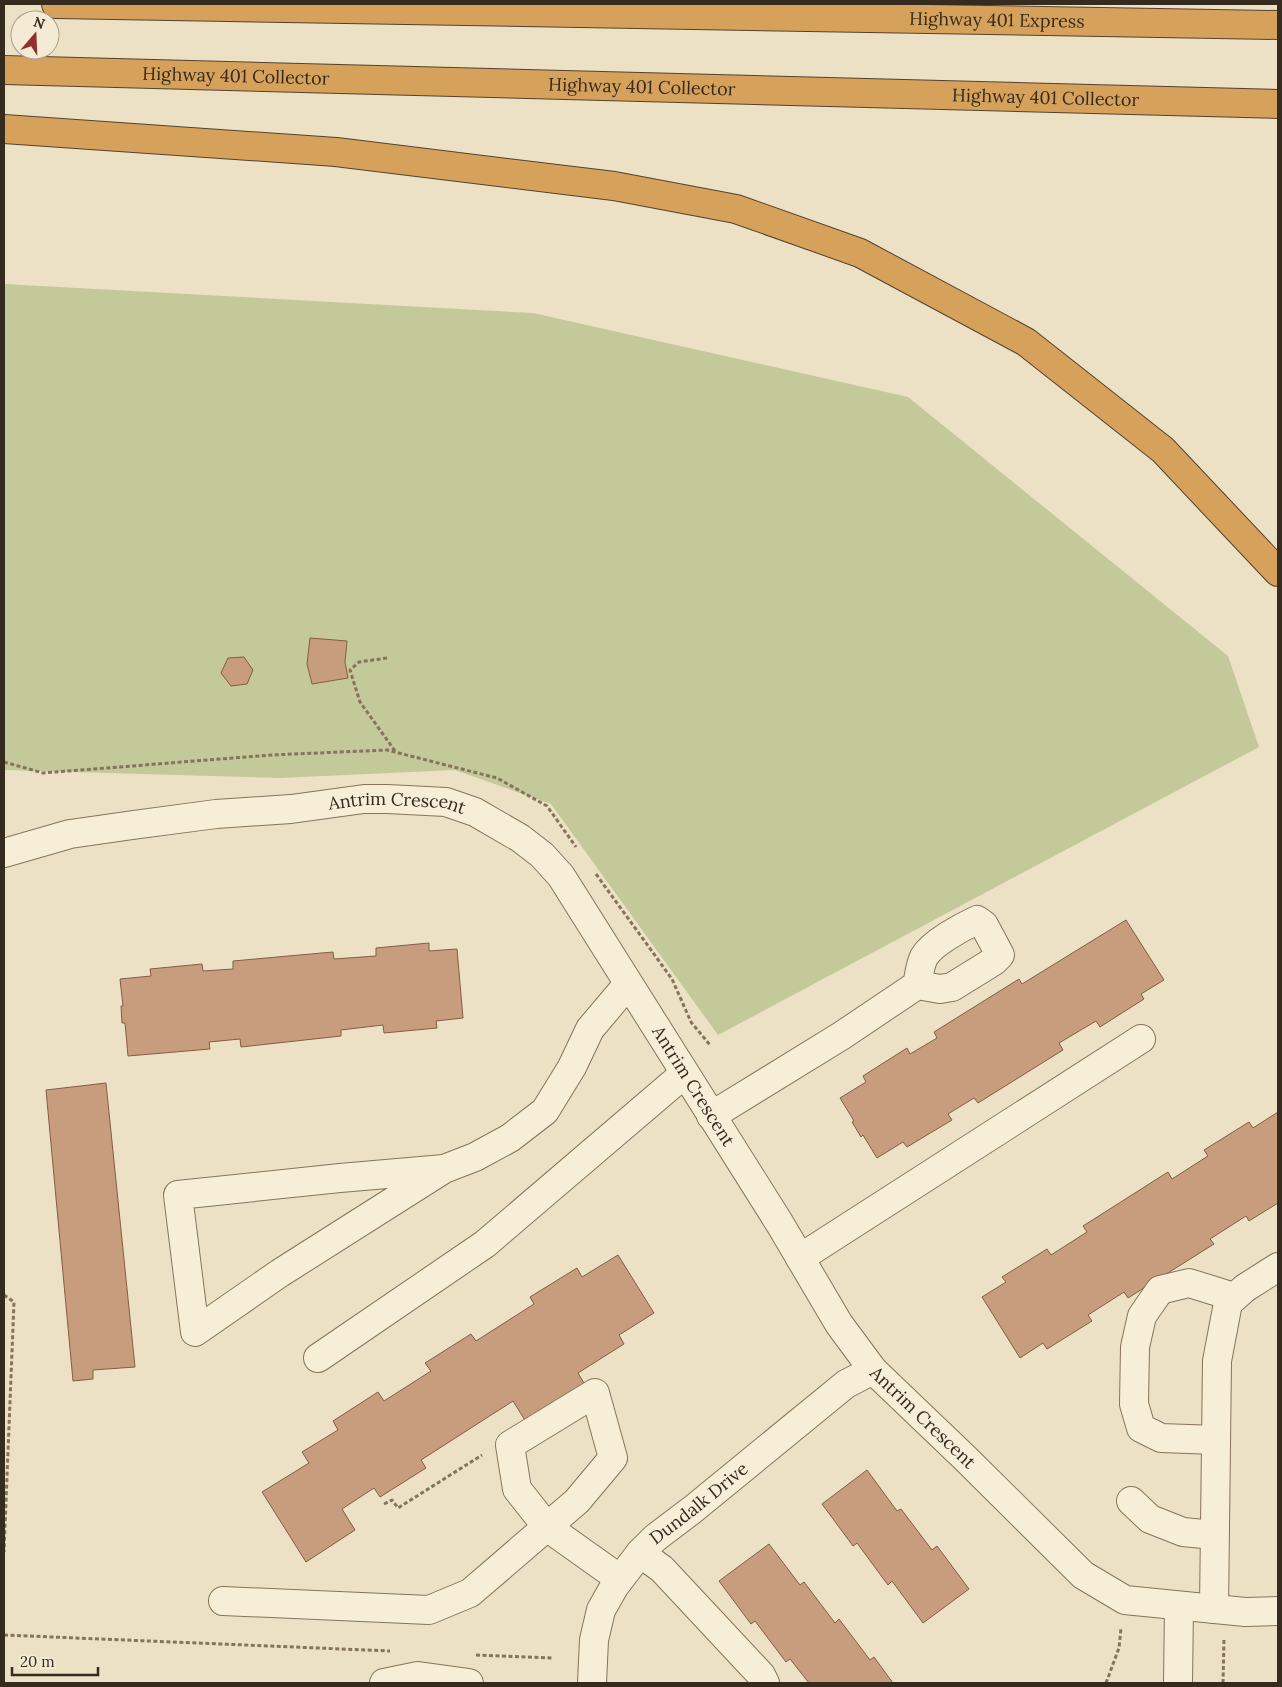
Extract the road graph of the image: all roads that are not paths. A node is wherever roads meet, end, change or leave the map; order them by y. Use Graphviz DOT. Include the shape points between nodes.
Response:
graph roads {
  1 [pos="56,4"];
  2 [pos="1278,25"];
  3 [pos="4,70"];
  4 [pos="1278,104"];
  5 [pos="4,129"];
  6 [pos="1278,572"];
  7 [pos="4,853"];
  8 [pos="628,984"];
  9 [pos="918,985"];
  10 [pos="1141,1039"];
  11 [pos="684,1074"];
  12 [pos="711,1116"];
  13 [pos="444,1169"];
  14 [pos="800,1258"];
  15 [pos="1278,1267"];
  16 [pos="1234,1298"];
  17 [pos="318,1358"];
  18 [pos="873,1370"];
  19 [pos="1216,1440"];
  20 [pos="1131,1501"];
  21 [pos="547,1527"];
  22 [pos="1214,1535"];
  23 [pos="640,1553"];
  24 [pos="620,1579"];
  25 [pos="223,1601"];
  26 [pos="1179,1606"];
  27 [pos="1220,1610"];
  28 [pos="1278,1611"];
  29 [pos="384,1683"];
  30 [pos="469,1683"];
  31 [pos="592,1683"];
  32 [pos="765,1683"];
  33 [pos="1178,1683"];
  1 -- 2 [label="highway, Highway 401 Express"];
  3 -- 4 [label="highway, Highway 401 Collector"];
  5 -- 6 [label="highway" via="336,152 614,186 745,212 860,253 1026,342 1163,450"];
  7 -- 8 [label="street, Antrim Crescent" via="70,834 216,814 291,809 364,799 446,802 474,812 520,838 542,855 562,876"];
  8 -- 11 [label="street, Antrim Crescent"];
  8 -- 13 [label="street" via="590,1028 572,1068 545,1111 510,1138"];
  9 -- 12 [label="street"];
  10 -- 14 [label="street"];
  11 -- 12 [label="street, Antrim Crescent"];
  11 -- 17 [label="street" via="484,1244"];
  12 -- 14 [label="street, Antrim Crescent"];
  13 -- 13 [label="street" via="280,1273 195,1332 178,1195"];
  14 -- 18 [label="street, Antrim Crescent" via="839,1324"];
  15 -- 16 [label="street"];
  16 -- 19 [label="street" via="1228,1302 1217,1361"];
  16 -- 19 [label="street" via="1189,1283 1160,1290 1142,1316 1135,1347 1134,1404 1141,1428 1161,1438"];
  18 -- 23 [label="street, Dundalk Drive" via="846,1384"];
  18 -- 26 [label="street, Antrim Crescent" via="1083,1576 1125,1600"];
  19 -- 22 [label="street"];
  20 -- 22 [label="street" via="1150,1519 1183,1532"];
  21 -- 21 [label="street" via="577,1501 613,1458 595,1393 510,1445 518,1489"];
  21 -- 24 [label="street"];
  21 -- 25 [label="street" via="470,1593 429,1610"];
  22 -- 27 [label="street"];
  23 -- 24 [label="street, Dundalk Drive"];
  23 -- 32 [label="street" via="662,1569"];
  24 -- 31 [label="street, Dundalk Drive" via="601,1610 594,1640"];
  26 -- 27 [label="street, Antrim Crescent"];
  26 -- 33 [label="street"];
  27 -- 28 [label="street, Antrim Crescent"];
  29 -- 30 [label="street" via="418,1676"];
}
